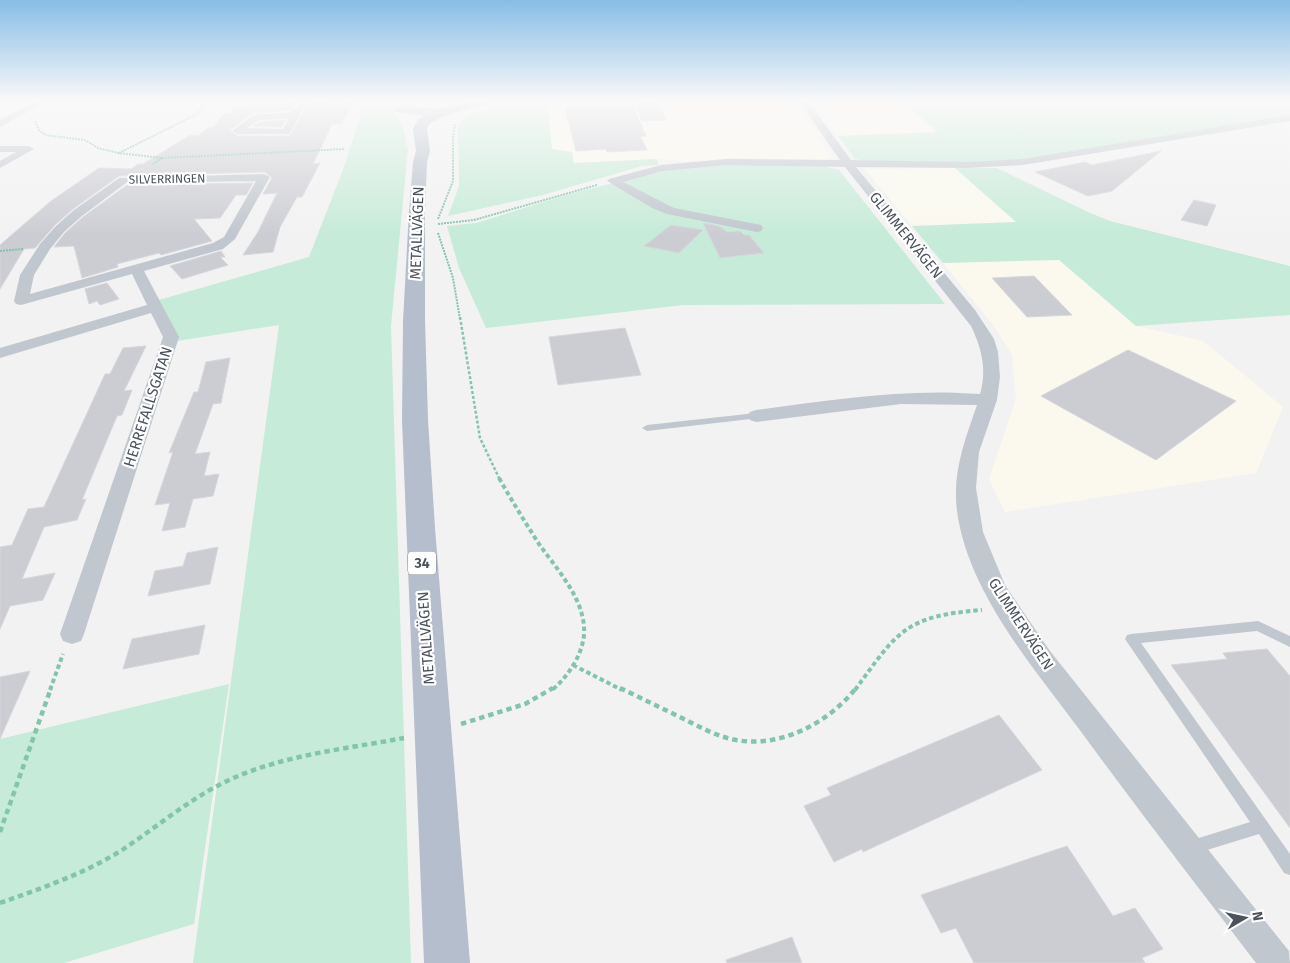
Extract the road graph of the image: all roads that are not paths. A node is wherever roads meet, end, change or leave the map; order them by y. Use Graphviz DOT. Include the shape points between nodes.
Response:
graph roads {
  1 [pos="414,145"];
  2 [pos="422,145"];
  3 [pos="834,145"];
  4 [pos="1127,145"];
  5 [pos="0,149"];
  6 [pos="420,162"];
  7 [pos="848,164"];
  8 [pos="0,165"];
  9 [pos="757,228"];
  10 [pos="137,270"];
  11 [pos="156,307"];
  12 [pos="0,353"];
  13 [pos="988,400"];
  14 [pos="756,416"];
  15 [pos="647,428"];
  16 [pos="72,634"];
  17 [pos="1290,642"];
  18 [pos="1262,826"];
  19 [pos="1188,848"];
  20 [pos="1290,867"];
  21 [pos="447,963"];
  22 [pos="1277,963"];
  1 -- 6 [label="main road, METALLVÄGEN / 34"];
  2 -- 6 [label="main road, METALLVÄGEN / 34"];
  3 -- 7 [label="street, GLIMMERVÄGEN"];
  4 -- 7 [label="street" via="1023,162"];
  5 -- 8 [label="street" via="29,149"];
  6 -- 21 [label="main road, METALLVÄGEN / 34" via="414,321 415,420"];
  7 -- 9 [label="street" via="705,163 649,170 613,180 671,211"];
  7 -- 13 [label="street, GLIMMERVÄGEN" via="980,326 992,364 992,388"];
  10 -- 10 [label="street, SILVERRINGEN" via="21,301 27,275 60,228 123,180 264,177 229,239 218,246"];
  10 -- 11 [label="street"];
  11 -- 12 [label="street"];
  11 -- 16 [label="street, HERREFALLSGATAN" via="171,337"];
  13 -- 14 [label="street" via="953,396 903,397"];
  13 -- 19 [label="street, GLIMMERVÄGEN" via="969,456 965,481 967,512 988,574 1033,648"];
  14 -- 15 [label="lane"];
  17 -- 18 [label="lane" via="1258,626 1131,639"];
  18 -- 19 [label="lane"];
  18 -- 20 [label="lane"];
  19 -- 22 [label="street, GLIMMERVÄGEN"];
}
